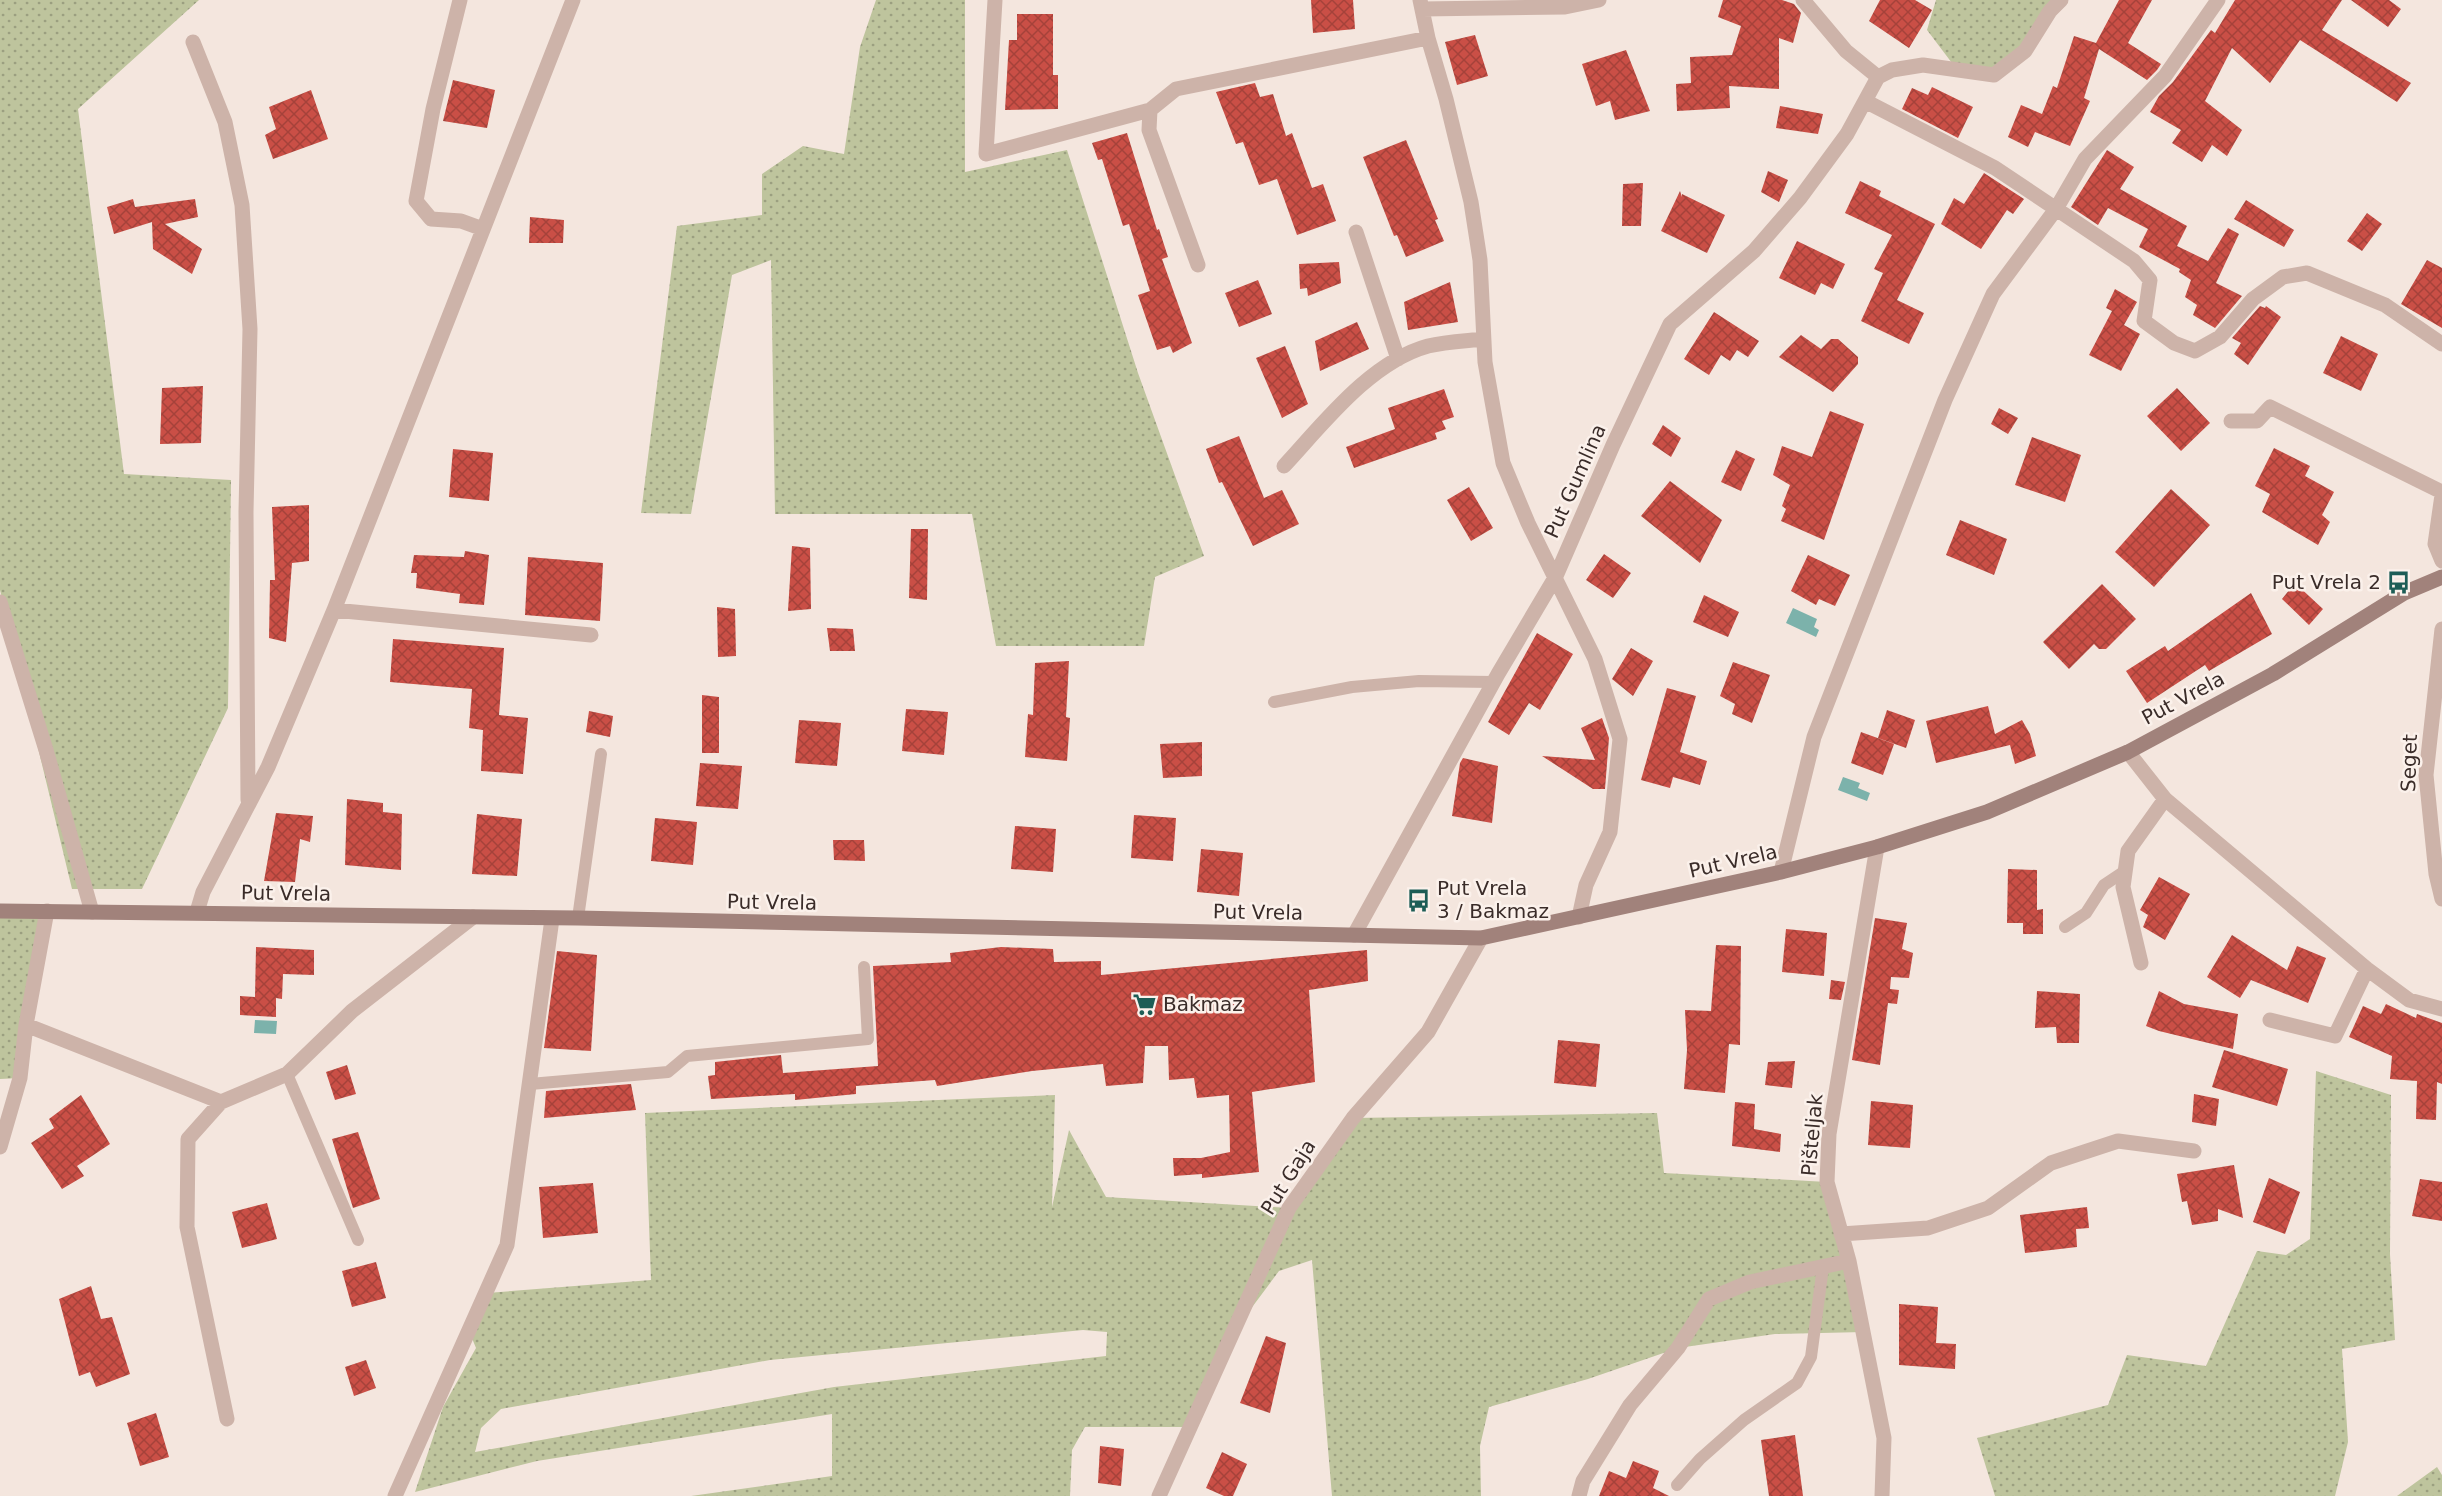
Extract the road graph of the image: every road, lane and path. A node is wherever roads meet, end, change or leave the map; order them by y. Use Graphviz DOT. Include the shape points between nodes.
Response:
graph roads {
  1 [pos="460,0"];
  2 [pos="573,0"];
  3 [pos="996,0"];
  4 [pos="1599,0"];
  5 [pos="1803,0"];
  6 [pos="2061,0"];
  7 [pos="2218,0"];
  8 [pos="1421,5"];
  9 [pos="1428,38"];
  10 [pos="193,42"];
  11 [pos="1878,77"];
  12 [pos="1865,101"];
  13 [pos="1150,110"];
  14 [pos="2056,209"];
  15 [pos="483,229"];
  16 [pos="1356,232"];
  17 [pos="1198,265"];
  18 [pos="1483,339"];
  19 [pos="2442,344"];
  20 [pos="1398,359"];
  21 [pos="2231,421"];
  22 [pos="1284,466"];
  23 [pos="2442,494"];
  24 [pos="2442,561"];
  25 [pos="1556,576"];
  26 [pos="2442,577"];
  27 [pos="0,602"];
  28 [pos="334,610"];
  29 [pos="2442,629"];
  30 [pos="591,635"];
  31 [pos="1493,682"];
  32 [pos="1274,702"];
  33 [pos="2128,752"];
  34 [pos="601,754"];
  35 [pos="2165,799"];
  36 [pos="249,803"];
  37 [pos="1877,847"];
  38 [pos="2125,871"];
  39 [pos="1781,872"];
  40 [pos="2442,899"];
  41 [pos="0,910"];
  42 [pos="47,911"];
  43 [pos="92,912"];
  44 [pos="197,912"];
  45 [pos="473,917"];
  46 [pos="1579,917"];
  47 [pos="578,918"];
  48 [pos="552,919"];
  49 [pos="2065,927"];
  50 [pos="1354,935"];
  51 [pos="1480,938"];
  52 [pos="2141,963"];
  53 [pos="864,968"];
  54 [pos="2367,969"];
  55 [pos="2442,1009"];
  56 [pos="2270,1020"];
  57 [pos="26,1025"];
  58 [pos="287,1074"];
  59 [pos="530,1084"];
  60 [pos="221,1102"];
  61 [pos="0,1147"];
  62 [pos="2194,1151"];
  63 [pos="1841,1234"];
  64 [pos="358,1239"];
  65 [pos="1849,1261"];
  66 [pos="1823,1267"];
  67 [pos="227,1419"];
  68 [pos="1677,1485"];
  69 [pos="395,1496"];
  70 [pos="1159,1496"];
  71 [pos="1579,1496"];
  72 [pos="1882,1496"];
  1 -- 15 [label="street" via="433,109 416,201 431,219 461,220"];
  2 -- 15 [label="street"];
  3 -- 13 [label="street" via="986,154"];
  4 -- 8 [label="street" via="1565,7"];
  5 -- 11 [label="street" via="1846,51"];
  6 -- 11 [label="street" via="2025,51 1994,75 1923,65 1892,70"];
  7 -- 14 [label="street" via="2165,76 2085,159"];
  8 -- 9 [label="street"];
  9 -- 13 [label="street" via="1176,89"];
  9 -- 18 [label="street" via="1471,202 1480,260"];
  10 -- 36 [label="street" via="225,122 242,205 250,329 246,512"];
  11 -- 12 [label="street, Put Gumlina"];
  12 -- 14 [label="street" via="1995,168"];
  12 -- 25 [label="street, Put Gumlina" via="1847,134 1755,251 1670,324"];
  13 -- 17 [label="street" via="1149,130"];
  14 -- 19 [label="street" via="2134,261 2150,280 2144,321 2174,343 2195,351 2220,337 2253,299 2283,277 2307,273 2385,305"];
  14 -- 39 [label="street" via="1993,294 1945,400 1814,737"];
  15 -- 28 [label="street"];
  16 -- 20 [label="street"];
  18 -- 20 [label="street" via="1428,346"];
  18 -- 25 [label="street" via="1503,462 1528,523"];
  20 -- 22 [label="street" via="1342,404"];
  21 -- 23 [label="street" via="2257,421 2270,407"];
  23 -- 24 [label="street" via="2435,544"];
  25 -- 31 [label="street, Put Gumlina"];
  25 -- 46 [label="street" via="1595,658 1620,739 1610,832 1586,885"];
  26 -- 33 [label="main road, Put Vrela" via="2404,593 2273,674"];
  27 -- 43 [label="street"];
  28 -- 30 [label="street"];
  28 -- 36 [label="street" via="268,768"];
  29 -- 40 [label="street, Seget" via="2426,776"];
  31 -- 32 [label="lane" via="1419,681 1352,687"];
  31 -- 50 [label="street, Put Gumlina"];
  33 -- 35 [label="street"];
  33 -- 37 [label="main road, Put Vrela" via="1987,812"];
  34 -- 47 [label="lane"];
  35 -- 38 [label="street" via="2128,851"];
  35 -- 54 [label="street"];
  36 -- 44 [label="street" via="203,892"];
  37 -- 39 [label="main road, Put Vrela"];
  37 -- 63 [label="street, Pišteljak" via="1829,1134 1827,1182"];
  38 -- 49 [label="lane" via="2104,885 2086,913"];
  38 -- 52 [label="street" via="2123,887"];
  39 -- 46 [label="main road, Put Vrela"];
  41 -- 42 [label="main road, Put Vrela"];
  42 -- 43 [label="main road, Put Vrela"];
  42 -- 57 [label="street"];
  43 -- 44 [label="main road, Put Vrela"];
  44 -- 45 [label="main road, Put Vrela"];
  45 -- 48 [label="main road, Put Vrela"];
  45 -- 58 [label="street" via="352,1011"];
  46 -- 51 [label="main road, Put Vrela"];
  47 -- 48 [label="main road, Put Vrela"];
  47 -- 50 [label="main road, Put Vrela"];
  48 -- 59 [label="street"];
  50 -- 51 [label="main road, Put Vrela"];
  51 -- 70 [label="street, Put Gaja" via="1428,1032 1353,1118 1289,1208"];
  53 -- 59 [label="lane" via="868,1039 687,1056 668,1072"];
  54 -- 55 [label="street" via="2409,999"];
  54 -- 56 [label="street" via="2335,1036"];
  57 -- 60 [label="street"];
  57 -- 61 [label="street" via="20,1078"];
  58 -- 60 [label="street"];
  58 -- 64 [label="lane"];
  59 -- 69 [label="street" via="507,1245"];
  60 -- 67 [label="street" via="188,1139 187,1227"];
  62 -- 63 [label="street" via="2118,1141 2051,1163 1988,1208 1928,1228"];
  63 -- 65 [label="street, Pišteljak"];
  65 -- 66 [label="street"];
  65 -- 72 [label="street, Pišteljak" via="1884,1438"];
  66 -- 68 [label="lane" via="1811,1357 1797,1383 1744,1420"];
  66 -- 71 [label="street" via="1750,1282 1709,1299 1678,1348 1630,1405 1583,1481"];
}
